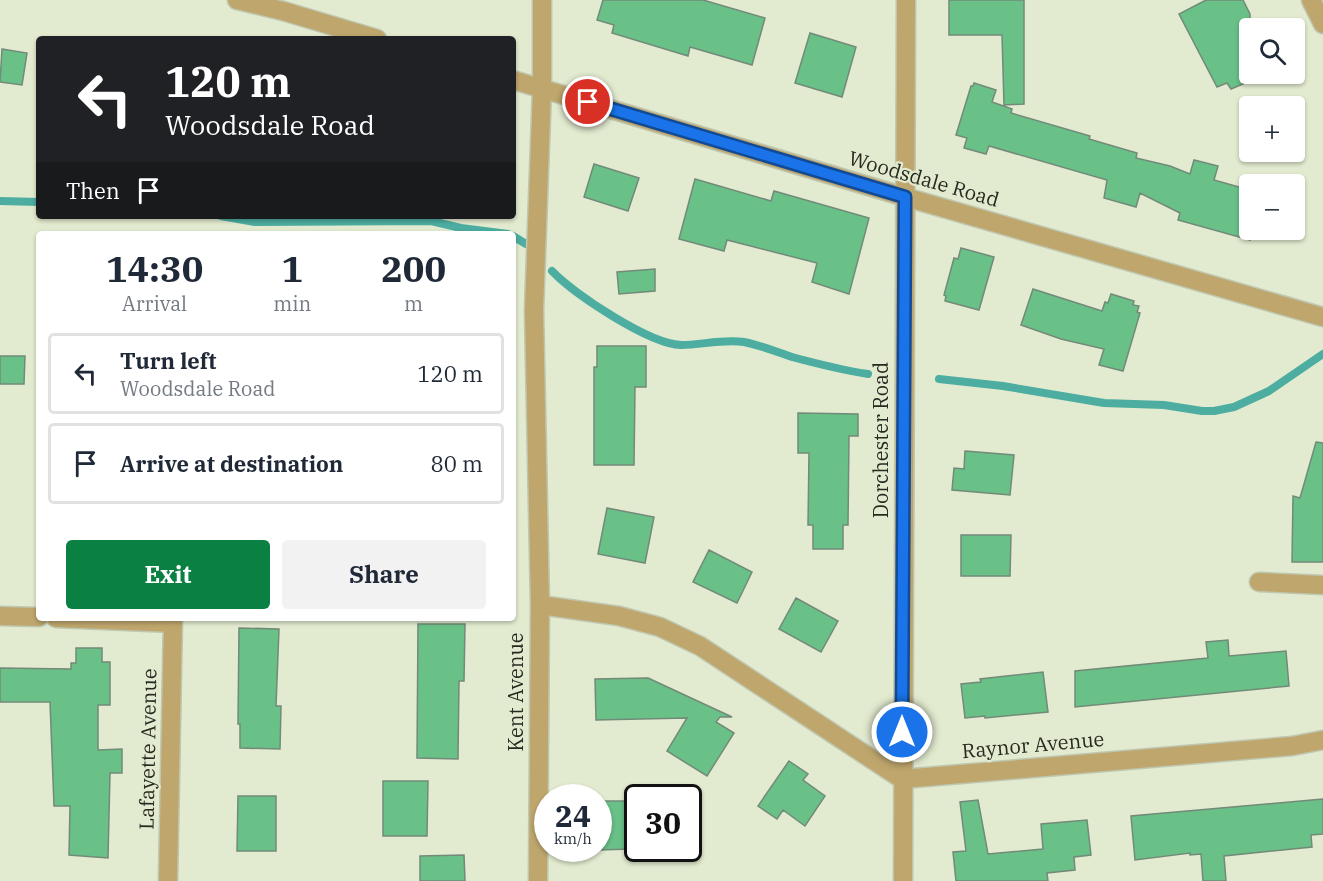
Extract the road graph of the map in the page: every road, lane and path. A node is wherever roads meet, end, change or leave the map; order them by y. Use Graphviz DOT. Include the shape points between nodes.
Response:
graph roads {
  1 [pos="237,0"];
  2 [pos="542,0"];
  3 [pos="906,0"];
  4 [pos="1311,0"];
  5 [pos="1323,24"];
  6 [pos="367,36"];
  7 [pos="516,81"];
  8 [pos="542,88"];
  9 [pos="905,197"];
  10 [pos="1323,317"];
  11 [pos="1259,582"];
  12 [pos="1323,585"];
  13 [pos="540,605"];
  14 [pos="0,616"];
  15 [pos="36,617"];
  16 [pos="173,621"];
  17 [pos="1323,740"];
  18 [pos="902,779"];
  19 [pos="168,881"];
  20 [pos="538,881"];
  21 [pos="903,881"];
  1 -- 6 [label="street"];
  2 -- 8 [label="street, Kent Avenue"];
  3 -- 9 [label="street, Dorchester Road"];
  4 -- 5 [label="street"];
  7 -- 8 [label="street, Woodsdale Road"];
  8 -- 9 [label="street, Woodsdale Road"];
  8 -- 13 [label="street, Kent Avenue" via="534,310"];
  9 -- 10 [label="street, Woodsdale Road"];
  9 -- 18 [label="street, Dorchester Road"];
  11 -- 12 [label="street"];
  13 -- 18 [label="street" via="619,616 660,627 700,646"];
  13 -- 20 [label="street, Kent Avenue"];
  14 -- 15 [label="street"];
  16 -- 19 [label="street, Lafayette Avenue"];
  17 -- 18 [label="street, Raynor Avenue" via="1292,746"];
  18 -- 21 [label="street, Dorchester Road"];
}
